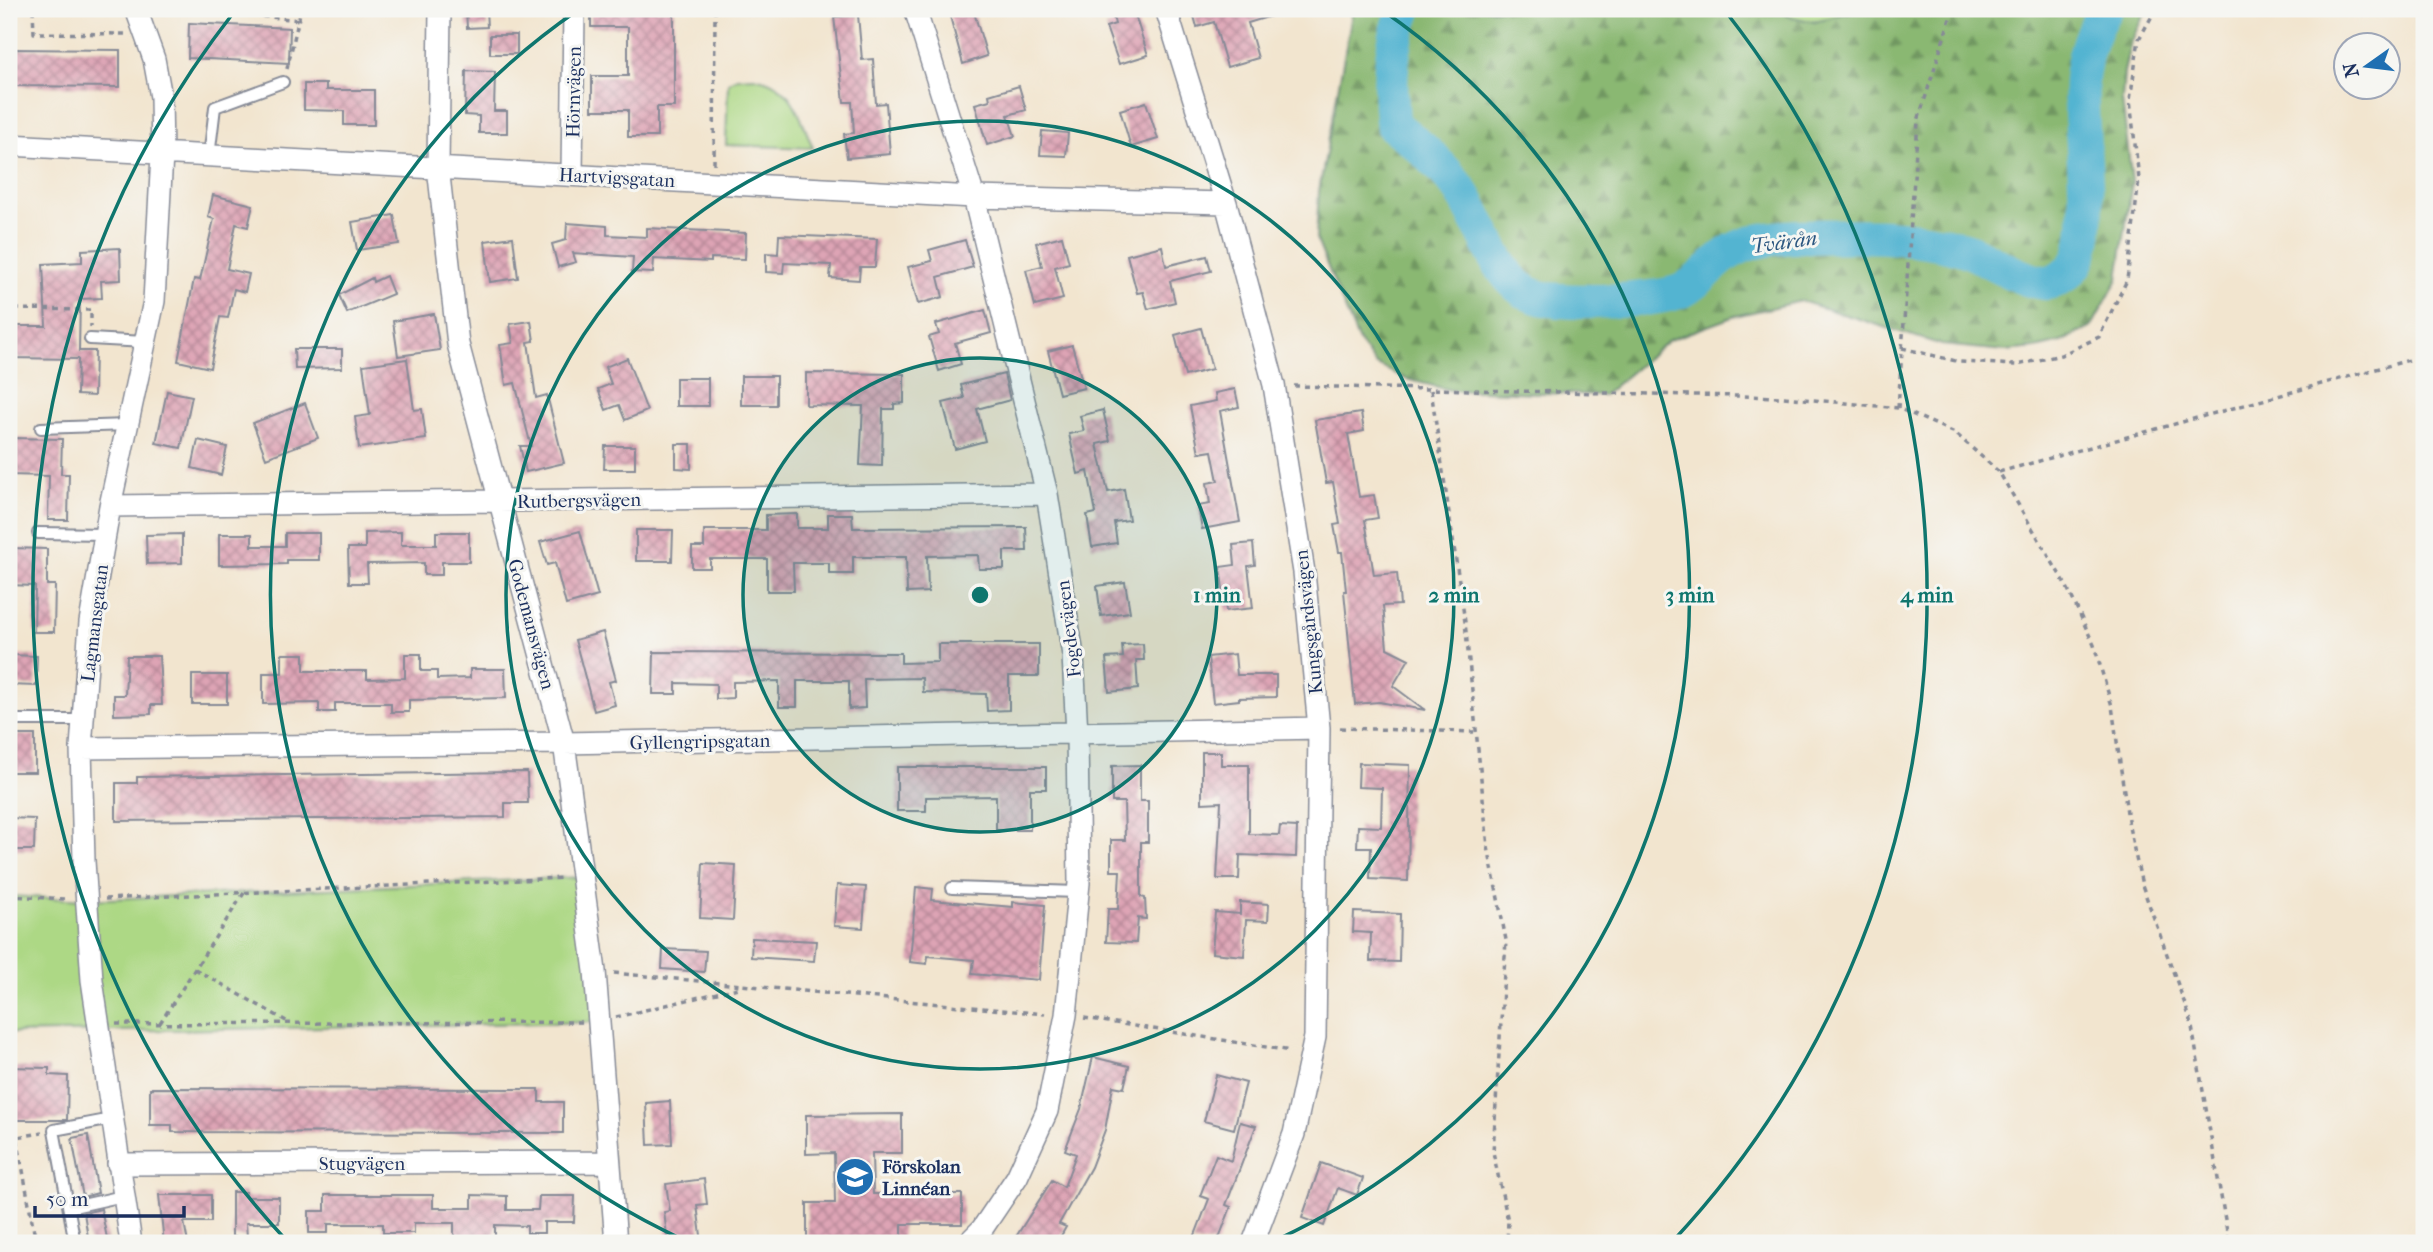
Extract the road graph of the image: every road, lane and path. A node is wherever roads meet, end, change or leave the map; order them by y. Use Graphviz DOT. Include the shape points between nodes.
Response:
graph roads {
  1 [pos="33,9"];
  2 [pos="136,9"];
  3 [pos="215,9"];
  4 [pos="301,9"];
  5 [pos="440,9"];
  6 [pos="575,9"];
  7 [pos="715,9"];
  8 [pos="915,9"];
  9 [pos="1166,9"];
  10 [pos="1953,9"];
  11 [pos="2156,9"];
  12 [pos="300,20"];
  13 [pos="145,34"];
  14 [pos="283,82"];
  15 [pos="9,145"];
  16 [pos="162,155"];
  17 [pos="209,157"];
  18 [pos="438,167"];
  19 [pos="572,175"];
  20 [pos="714,183"];
  21 [pos="974,197"];
  22 [pos="1226,203"];
  23 [pos="15,309"];
  24 [pos="90,339"];
  25 [pos="145,342"];
  26 [pos="1902,348"];
  27 [pos="2424,356"];
  28 [pos="1275,386"];
  29 [pos="1431,390"];
  30 [pos="1898,408"];
  31 [pos="127,425"];
  32 [pos="40,428"];
  33 [pos="1999,472"];
  34 [pos="1047,494"];
  35 [pos="498,501"];
  36 [pos="110,506"];
  37 [pos="38,533"];
  38 [pos="106,534"];
  39 [pos="9,719"];
  40 [pos="83,720"];
  41 [pos="1319,728"];
  42 [pos="1474,732"];
  43 [pos="1077,734"];
  44 [pos="564,743"];
  45 [pos="81,748"];
  46 [pos="583,877"];
  47 [pos="952,888"];
  48 [pos="244,892"];
  49 [pos="1078,892"];
  50 [pos="9,896"];
  51 [pos="87,900"];
  52 [pos="195,969"];
  53 [pos="594,971"];
  54 [pos="747,986"];
  55 [pos="1066,1016"];
  56 [pos="598,1021"];
  57 [pos="160,1023"];
  58 [pos="290,1023"];
  59 [pos="98,1024"];
  60 [pos="1311,1055"];
  61 [pos="112,1119"];
  62 [pos="54,1130"];
  63 [pos="607,1162"];
  64 [pos="118,1164"];
  65 [pos="123,1196"];
  66 [pos="69,1208"];
  67 [pos="36,1243"];
  68 [pos="75,1243"];
  69 [pos="131,1243"];
  70 [pos="616,1243"];
  71 [pos="968,1243"];
  72 [pos="1253,1243"];
  73 [pos="1507,1243"];
  74 [pos="2229,1243"];
  1 -- 13 [label="path" via="34,33"];
  2 -- 13 [label="street, Lagmansgatan"];
  3 -- 12 [label="path"];
  4 -- 12 [label="path"];
  5 -- 18 [label="street, Godemansvägen"];
  6 -- 19 [label="street, Hörnvägen"];
  7 -- 20 [label="path"];
  8 -- 21 [label="street, Fogdevägen"];
  9 -- 22 [label="street, Kungsgårdsvägen"];
  10 -- 26 [label="path" via="1918,121"];
  11 -- 26 [label="path" via="2139,39 2130,100 2139,179 2127,280 2099,337 2061,355 2017,365 1960,362"];
  12 -- 14 [label="path"];
  13 -- 16 [label="street, Lagmansgatan" via="161,97"];
  14 -- 17 [label="lane" via="215,107"];
  15 -- 16 [label="street, Hartvigsgatan"];
  16 -- 17 [label="street, Hartvigsgatan"];
  16 -- 25 [label="street, Lagmansgatan" via="154,301"];
  17 -- 18 [label="street, Hartvigsgatan"];
  18 -- 19 [label="street, Hartvigsgatan"];
  18 -- 35 [label="street, Godemansvägen" via="458,344"];
  19 -- 20 [label="street, Hartvigsgatan"];
  20 -- 21 [label="street, Hartvigsgatan"];
  21 -- 22 [label="street, Hartvigsgatan"];
  21 -- 34 [label="street, Fogdevägen"];
  22 -- 28 [label="street, Kungsgårdsvägen"];
  23 -- 24 [label="path" via="91,310"];
  24 -- 25 [label="lane"];
  25 -- 31 [label="street, Lagmansgatan"];
  26 -- 30 [label="path"];
  27 -- 33 [label="path"];
  28 -- 29 [label="path"];
  28 -- 41 [label="street, Kungsgårdsvägen" via="1304,572"];
  29 -- 30 [label="path" via="1783,397"];
  29 -- 42 [label="path" via="1465,622"];
  30 -- 33 [label="path" via="1955,433"];
  31 -- 32 [label="lane"];
  31 -- 36 [label="street, Lagmansgatan"];
  33 -- 74 [label="path" via="2067,587 2094,645 2112,706 2142,885 2191,1021"];
  34 -- 35 [label="street, Rutbergsvägen"];
  34 -- 43 [label="street, Fogdevägen" via="1073,655"];
  35 -- 36 [label="street, Rutbergsvägen"];
  35 -- 44 [label="street, Godemansvägen"];
  36 -- 38 [label="street, Lagmansgatan"];
  37 -- 38 [label="lane"];
  38 -- 40 [label="street, Lagmansgatan" via="90,622"];
  39 -- 40 [label="lane"];
  40 -- 45 [label="street, Lagmansgatan"];
  41 -- 42 [label="path"];
  41 -- 43 [label="street, Gyllengripsgatan"];
  41 -- 60 [label="street, Kungsgårdsvägen" via="1315,1037"];
  42 -- 73 [label="path" via="1506,940 1493,1152 1508,1221"];
  43 -- 44 [label="street, Gyllengripsgatan"];
  43 -- 49 [label="street, Fogdevägen"];
  44 -- 45 [label="street, Gyllengripsgatan"];
  44 -- 46 [label="street, Godemansvägen"];
  45 -- 51 [label="street, Lagmansgatan"];
  46 -- 48 [label="path"];
  46 -- 53 [label="street, Godemansvägen"];
  47 -- 49 [label="lane"];
  48 -- 51 [label="path"];
  48 -- 52 [label="path"];
  49 -- 55 [label="street, Fogdevägen"];
  50 -- 51 [label="path"];
  51 -- 59 [label="street, Lagmansgatan"];
  52 -- 57 [label="path"];
  52 -- 58 [label="path"];
  53 -- 54 [label="path"];
  53 -- 56 [label="street, Godemansvägen"];
  54 -- 55 [label="path"];
  54 -- 56 [label="path"];
  55 -- 60 [label="path"];
  55 -- 71 [label="street, Fogdevägen" via="1047,1111 1017,1177"];
  56 -- 58 [label="path"];
  56 -- 63 [label="street, Godemansvägen"];
  57 -- 58 [label="path"];
  57 -- 59 [label="path"];
  59 -- 61 [label="street, Lagmansgatan"];
  60 -- 72 [label="street, Kungsgårdsvägen" via="1294,1134"];
  61 -- 62 [label="lane"];
  61 -- 64 [label="street, Lagmansgatan"];
  62 -- 66 [label="lane"];
  62 -- 67 [label="path" via="17,1137"];
  63 -- 64 [label="street, Stugvägen"];
  63 -- 70 [label="street, Godemansvägen"];
  64 -- 65 [label="street, Lagmansgatan"];
  65 -- 66 [label="lane"];
  65 -- 69 [label="street, Lagmansgatan"];
  66 -- 68 [label="lane"];
}
